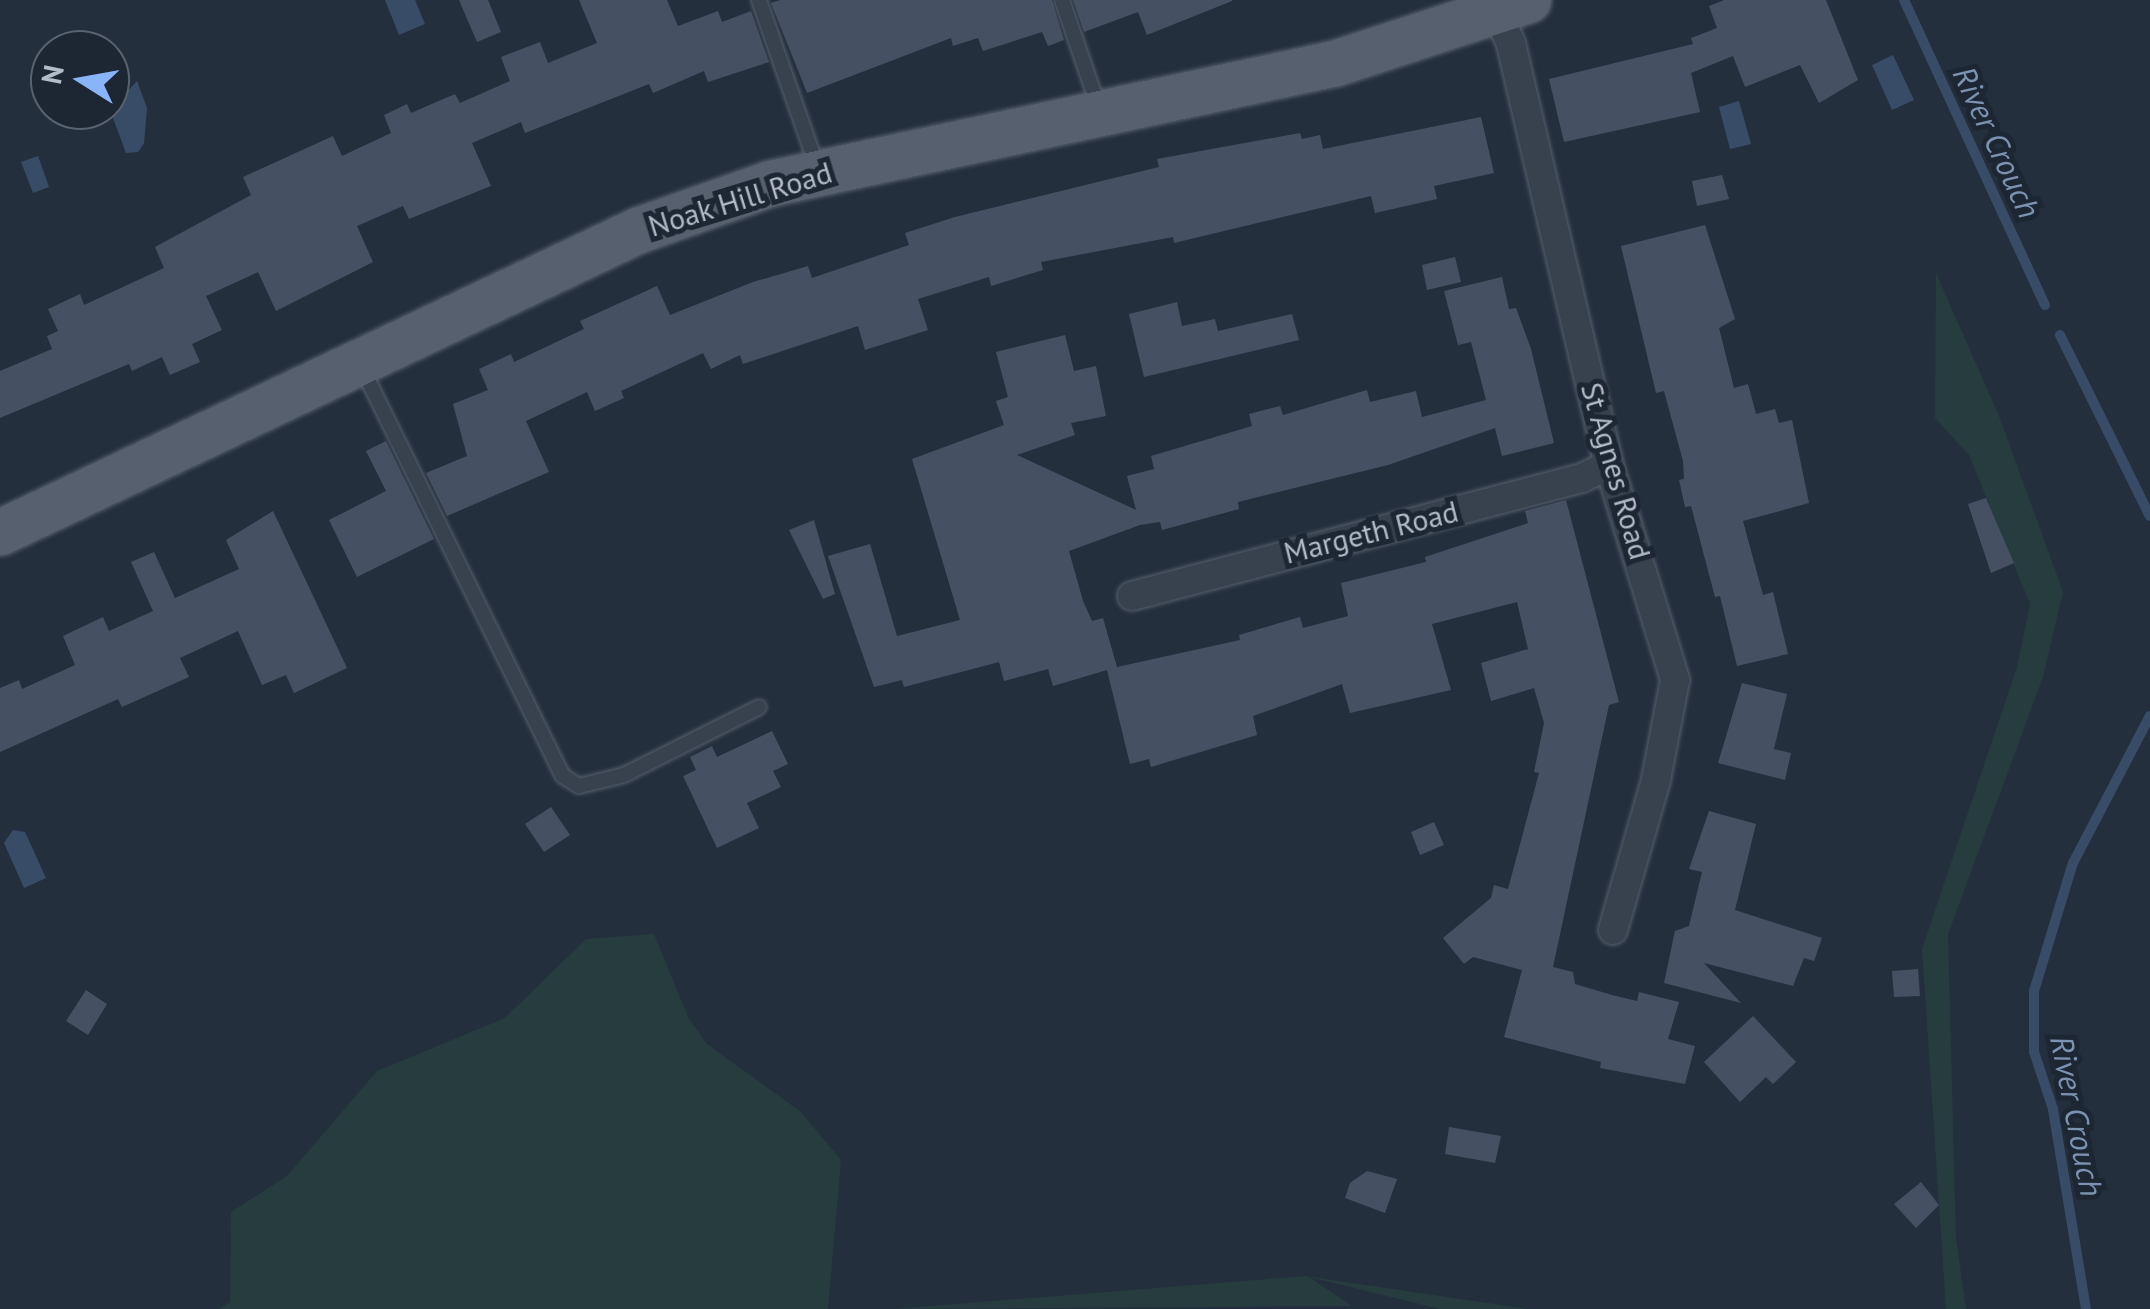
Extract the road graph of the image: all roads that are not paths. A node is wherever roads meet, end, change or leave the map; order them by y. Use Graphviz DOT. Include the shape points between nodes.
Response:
graph roads {
  1 [pos="759,0"];
  2 [pos="1062,0"];
  3 [pos="1512,6"];
  4 [pos="1099,108"];
  5 [pos="818,172"];
  6 [pos="358,360"];
  7 [pos="1609,465"];
  8 [pos="0,532"];
  9 [pos="1132,596"];
  10 [pos="759,707"];
  11 [pos="1612,930"];
  1 -- 5 [label="lane"];
  2 -- 4 [label="lane"];
  3 -- 4 [label="main road, Noak Hill Road" via="1335,63"];
  3 -- 7 [label="street, St Agnes Road" via="1511,44"];
  4 -- 5 [label="main road, Noak Hill Road"];
  5 -- 6 [label="main road, Noak Hill Road" via="638,230"];
  6 -- 8 [label="main road, Noak Hill Road"];
  6 -- 10 [label="lane" via="563,776 578,786 624,775"];
  7 -- 9 [label="street, Margeth Road" via="1582,478"];
  7 -- 11 [label="street, St Agnes Road" via="1675,680 1656,780"];
}
